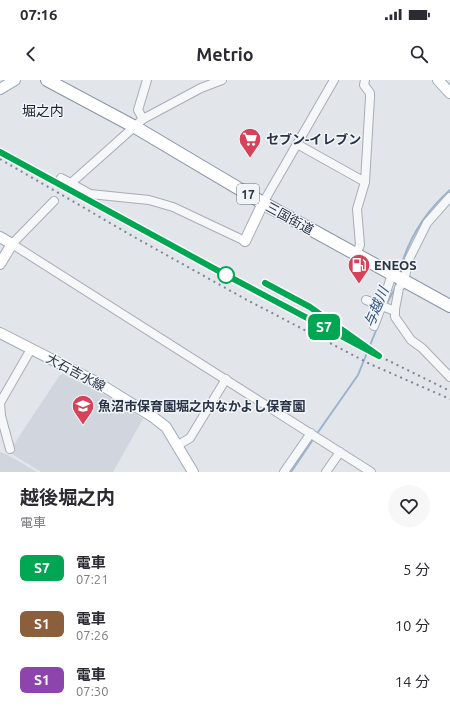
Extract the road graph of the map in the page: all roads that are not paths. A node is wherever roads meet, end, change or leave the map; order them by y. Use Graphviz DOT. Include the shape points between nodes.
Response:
graph roads {
  1 [pos="15,80"];
  2 [pos="47,80"];
  3 [pos="147,80"];
  4 [pos="222,80"];
  5 [pos="365,80"];
  6 [pos="438,80"];
  7 [pos="331,81"];
  8 [pos="0,89"];
  9 [pos="450,93"];
  10 [pos="139,123"];
  11 [pos="298,144"];
  12 [pos="61,178"];
  13 [pos="365,182"];
  14 [pos="70,184"];
  15 [pos="450,197"];
  16 [pos="54,201"];
  17 [pos="263,203"];
  18 [pos="0,237"];
  19 [pos="245,242"];
  20 [pos="12,244"];
  21 [pos="356,255"];
  22 [pos="0,264"];
  23 [pos="392,274"];
  24 [pos="404,281"];
  25 [pos="366,300"];
  26 [pos="450,306"];
  27 [pos="387,308"];
  28 [pos="374,326"];
  29 [pos="0,333"];
  30 [pos="31,349"];
  31 [pos="450,377"];
  32 [pos="226,378"];
  33 [pos="311,433"];
  34 [pos="178,445"];
  35 [pos="10,450"];
  36 [pos="340,452"];
  37 [pos="193,472"];
  38 [pos="284,472"];
  39 [pos="326,472"];
  40 [pos="371,472"];
  1 -- 8 [label="main road"];
  2 -- 10 [label="highway, 三国街道 / 17"];
  3 -- 10 [label="street" via="138,110"];
  4 -- 10 [label="street" via="201,88"];
  5 -- 13 [label="street" via="364,85 370,97"];
  6 -- 9 [label="main road"];
  7 -- 11 [label="street"];
  10 -- 14 [label="street"];
  10 -- 17 [label="highway, 三国街道 / 17"];
  11 -- 13 [label="street"];
  11 -- 17 [label="street"];
  12 -- 14 [label="street"];
  13 -- 21 [label="street" via="357,209 360,245"];
  14 -- 19 [label="street" via="90,194 149,200 173,207"];
  15 -- 24 [label="street" via="427,223 409,259"];
  16 -- 20 [label="street"];
  17 -- 19 [label="main road"];
  17 -- 21 [label="highway, 三国街道 / 17"];
  18 -- 20 [label="main road"];
  20 -- 22 [label="main road"];
  20 -- 32 [label="street"];
  21 -- 23 [label="highway, 三国街道 / 17"];
  23 -- 24 [label="highway, 三国街道 / 17"];
  23 -- 27 [label="street"];
  24 -- 26 [label="highway, 三国街道 / 17"];
  24 -- 27 [label="street"];
  25 -- 27 [label="street"];
  27 -- 28 [label="street"];
  27 -- 31 [label="street" via="411,340"];
  29 -- 30 [label="main road, 大石吉水線"];
  30 -- 34 [label="main road, 大石吉水線" via="100,384 153,417 166,427"];
  30 -- 35 [label="street" via="0,404"];
  32 -- 33 [label="street"];
  32 -- 34 [label="street" via="190,438"];
  33 -- 36 [label="street"];
  33 -- 38 [label="street"];
  34 -- 37 [label="main road, 大石吉水線"];
  36 -- 39 [label="street"];
  36 -- 40 [label="street"];
}
